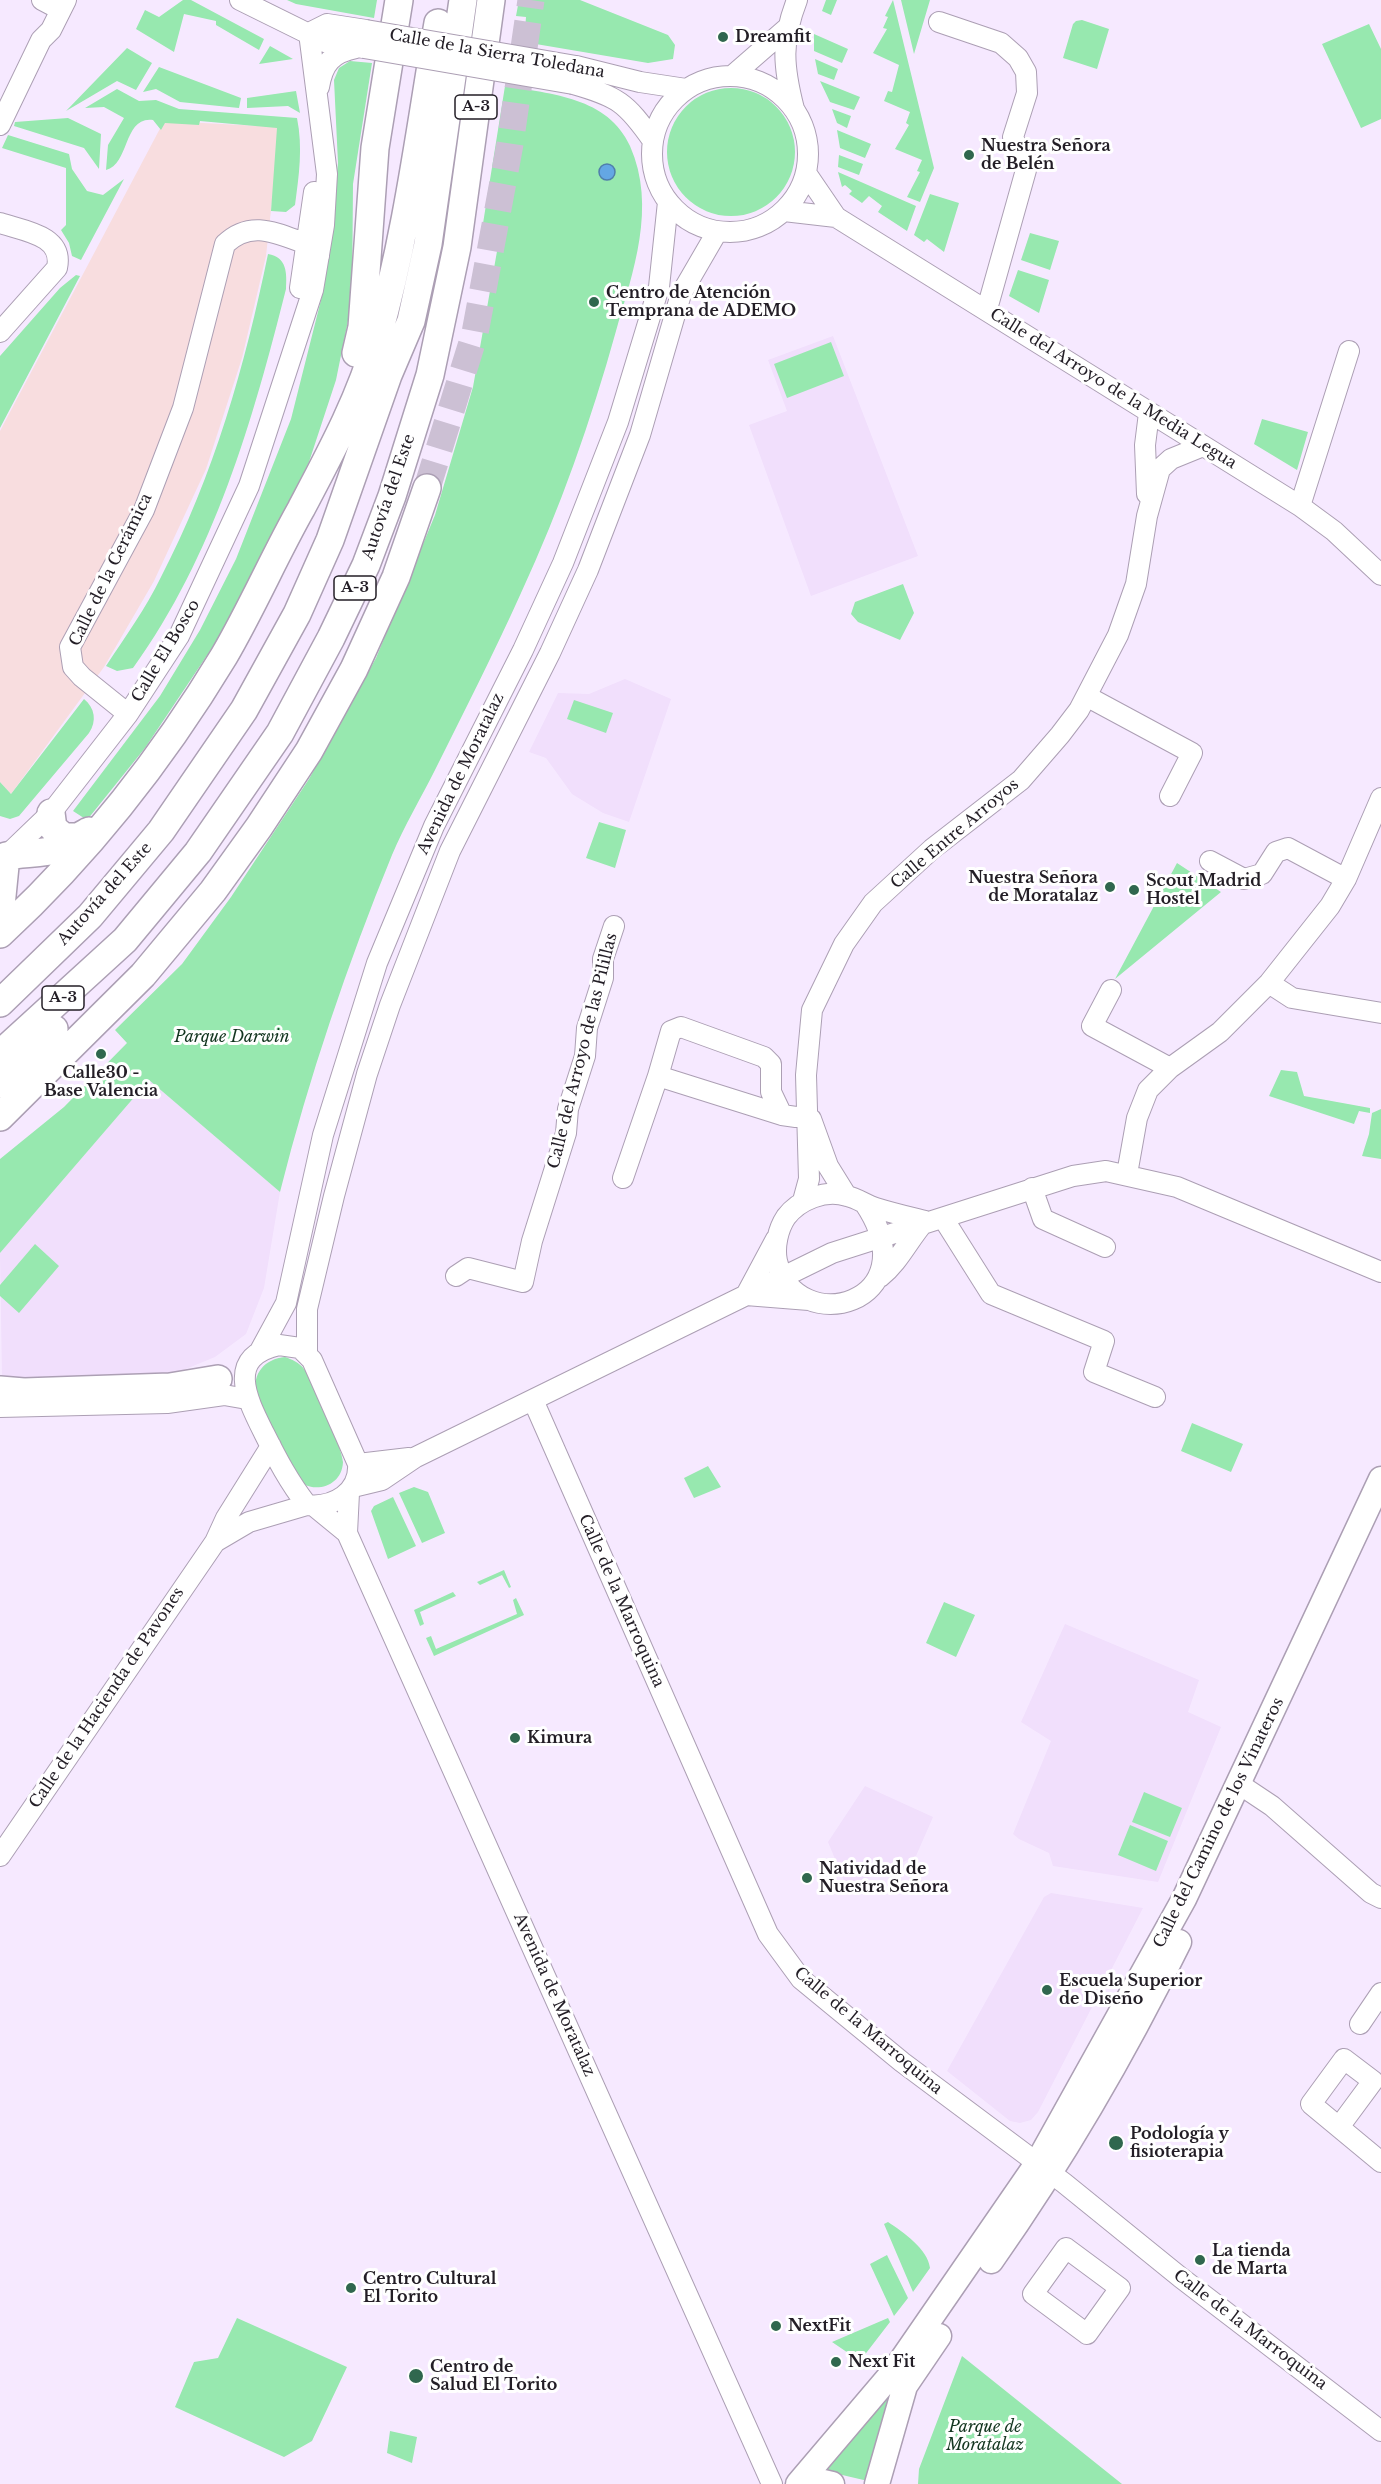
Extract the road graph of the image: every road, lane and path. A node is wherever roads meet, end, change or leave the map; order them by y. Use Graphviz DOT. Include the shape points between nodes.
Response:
graph roads {
  1 [pos="42,0"];
  2 [pos="240,0"];
  3 [pos="464,0"];
  4 [pos="494,0"];
  5 [pos="797,0"];
  6 [pos="399,1"];
  7 [pos="64,5"];
  8 [pos="439,11"];
  9 [pos="939,22"];
  10 [pos="786,29"];
  11 [pos="309,33"];
  12 [pos="363,42"];
  13 [pos="574,75"];
  14 [pos="732,76"];
  15 [pos="686,89"];
  16 [pos="318,91"];
  17 [pos="794,109"];
  18 [pos="0,125"];
  19 [pos="321,133"];
  20 [pos="653,141"];
  21 [pos="806,173"];
  22 [pos="668,202"];
  23 [pos="784,211"];
  24 [pos="312,215"];
  25 [pos="836,217"];
  26 [pos="0,223"];
  27 [pos="268,231"];
  28 [pos="717,232"];
  29 [pos="313,250"];
  30 [pos="987,309"];
  31 [pos="0,332"];
  32 [pos="1349,351"];
  33 [pos="388,375"];
  34 [pos="1149,413"];
  35 [pos="1203,446"];
  36 [pos="427,488"];
  37 [pos="1300,506"];
  38 [pos="300,509"];
  39 [pos="1147,516"];
  40 [pos="1381,575"];
  41 [pos="1088,697"];
  42 [pos="128,714"];
  43 [pos="140,778"];
  44 [pos="1170,796"];
  45 [pos="1381,798"];
  46 [pos="51,813"];
  47 [pos="88,831"];
  48 [pos="2,856"];
  49 [pos="1210,861"];
  50 [pos="1346,879"];
  51 [pos="0,916"];
  52 [pos="614,926"];
  53 [pos="0,934"];
  54 [pos="125,940"];
  55 [pos="1269,983"];
  56 [pos="1111,990"];
  57 [pos="0,1003"];
  58 [pos="1381,1012"];
  59 [pos="69,1047"];
  60 [pos="0,1054"];
  61 [pos="1170,1068"];
  62 [pos="658,1076"];
  63 [pos="0,1083"];
  64 [pos="771,1092"];
  65 [pos="0,1102"];
  66 [pos="752,1107"];
  67 [pos="782,1115"];
  68 [pos="808,1116"];
  69 [pos="0,1117"];
  70 [pos="1127,1174"];
  71 [pos="623,1178"];
  72 [pos="1032,1188"];
  73 [pos="846,1195"];
  74 [pos="803,1201"];
  75 [pos="865,1204"];
  76 [pos="934,1219"];
  77 [pos="778,1236"];
  78 [pos="882,1236"];
  79 [pos="1105,1247"];
  80 [pos="1381,1272"];
  81 [pos="456,1276"];
  82 [pos="784,1276"];
  83 [pos="877,1280"];
  84 [pos="746,1295"];
  85 [pos="809,1300"];
  86 [pos="307,1353"];
  87 [pos="255,1355"];
  88 [pos="218,1378"];
  89 [pos="0,1390"];
  90 [pos="1155,1397"];
  91 [pos="248,1399"];
  92 [pos="532,1400"];
  93 [pos="167,1403"];
  94 [pos="0,1407"];
  95 [pos="271,1446"];
  96 [pos="416,1457"];
  97 [pos="358,1464"];
  98 [pos="1381,1479"];
  99 [pos="351,1490"];
  100 [pos="310,1505"];
  101 [pos="1381,1516"];
  102 [pos="347,1533"];
  103 [pos="215,1542"];
  104 [pos="1246,1787"];
  105 [pos="0,1856"];
  106 [pos="1381,1898"];
  107 [pos="1381,1992"];
  108 [pos="1360,2024"];
  109 [pos="1339,2127"];
  110 [pos="1381,2162"];
  111 [pos="1044,2169"];
  112 [pos="1087,2334"];
  113 [pos="1381,2431"];
  114 [pos="760,2458"];
  115 [pos="802,2481"];
  116 [pos="771,2484"];
  117 [pos="832,2484"];
  118 [pos="877,2484"];
  1 -- 7 [label="street"];
  2 -- 11 [label="street"];
  3 -- 33 [label="highway, Autovía del Este / A-3" via="428,244 411,321"];
  4 -- 54 [label="highway, Autovía del Este / A-3" via="457,247 430,375 366,565 280,733 198,852"];
  5 -- 10 [label="street"];
  6 -- 38 [label="highway" via="375,148 362,327 338,413"];
  7 -- 18 [label="street" via="41,40"];
  8 -- 33 [label="highway" via="426,157"];
  8 -- 38 [label="highway" via="400,255 376,341 328,462"];
  9 -- 30 [label="street" via="1001,43 1018,58 1026,72 1027,93 1013,137 1026,170"];
  10 -- 14 [label="street"];
  10 -- 17 [label="street"];
  11 -- 12 [label="street, Calle de la Sierra Toledana" via="327,24"];
  11 -- 16 [label="street, Calle El Bosco"];
  12 -- 13 [label="street, Calle de la Sierra Toledana, bridge"];
  12 -- 16 [label="street, Calle El Bosco" via="329,58"];
  13 -- 15 [label="street, Calle de la Sierra Toledana"];
  13 -- 20 [label="street, Calle de la Sierra Toledana" via="632,110"];
  14 -- 15 [label="street" via="704,80"];
  14 -- 17 [label="street" via="770,87"];
  15 -- 20 [label="street" via="659,121"];
  16 -- 19 [label="street, Calle El Bosco"];
  17 -- 21 [label="street" via="804,129"];
  19 -- 24 [label="street, Calle El Bosco"];
  19 -- 29 [label="street, Calle El Bosco" via="326,191"];
  20 -- 22 [label="street" via="652,163 657,184"];
  21 -- 23 [label="street" via="794,200"];
  21 -- 25 [label="street, Calle del Arroyo de la Media Legua"];
  22 -- 28 [label="street" via="698,226"];
  22 -- 87 [label="street, Avenida de Moratalaz" via="659,287 618,422 563,564 434,826 377,963 322,1135 286,1303"];
  23 -- 25 [label="street, Calle del Arroyo de la Media Legua"];
  23 -- 28 [label="street" via="753,229"];
  24 -- 27 [label="street, Calle de la Cerámica" via="295,225"];
  24 -- 29 [label="street, Calle El Bosco"];
  25 -- 30 [label="street, Calle del Arroyo de la Media Legua"];
  26 -- 31 [label="street" via="48,239 58,253 57,268"];
  27 -- 29 [label="street, Calle de la Cerámica"];
  27 -- 42 [label="street, Calle de la Cerámica" via="237,232 225,244 183,408 144,510 70,647 73,667 82,678"];
  28 -- 86 [label="street, Avenida de Moratalaz" via="681,294 640,435 588,570 450,851 394,994 367,1074 334,1196 308,1309"];
  29 -- 42 [label="street, Calle El Bosco" via="303,276 277,407 249,486 179,636"];
  30 -- 34 [label="street, Calle del Arroyo de la Media Legua"];
  32 -- 37 [label="street"];
  33 -- 57 [label="highway, Autovía del Este / A-3" via="330,540 297,614 244,710 161,831 90,916"];
  34 -- 35 [label="street, Calle del Arroyo de la Media Legua"];
  34 -- 39 [label="street, Calle Entre Arroyos" via="1145,446"];
  35 -- 37 [label="street, Calle del Arroyo de la Media Legua"];
  35 -- 39 [label="street, Calle Entre Arroyos" via="1171,459 1160,469"];
  36 -- 59 [label="highway" via="396,577 354,669 309,751 213,891 142,975"];
  37 -- 40 [label="street, Calle del Arroyo de la Media Legua" via="1334,531"];
  38 -- 43 [label="highway" via="223,657"];
  39 -- 41 [label="street, Calle Entre Arroyos" via="1136,584 1118,635"];
  41 -- 44 [label="street" via="1192,753"];
  41 -- 68 [label="street, Calle Entre Arroyos" via="1028,772 932,849 873,903 844,944 812,1010 806,1075"];
  42 -- 46 [label="street, Calle El Bosco"];
  43 -- 47 [label="highway" via="119,795"];
  43 -- 53 [label="highway" via="86,846"];
  45 -- 50 [label="street"];
  46 -- 47 [label="highway" via="53,828 64,837"];
  46 -- 48 [label="street, Calle El Bosco"];
  47 -- 48 [label="highway" via="75,844 61,850"];
  48 -- 51 [label="highway"];
  49 -- 50 [label="street" via="1244,879 1262,874 1276,852 1288,848"];
  50 -- 55 [label="street" via="1330,906"];
  52 -- 81 [label="street, Calle del Arroyo de las Pilillas" via="603,959 603,978 588,1028 585,1056 568,1109 567,1133 523,1282 468,1268"];
  54 -- 60 [label="highway, Autovía del Este / A-3"];
  54 -- 63 [label="highway" via="100,982"];
  55 -- 58 [label="street" via="1292,998"];
  55 -- 61 [label="street" via="1220,1032"];
  56 -- 61 [label="street" via="1092,1026"];
  59 -- 65 [label="highway"];
  59 -- 69 [label="highway"];
  61 -- 70 [label="street" via="1148,1090 1137,1118"];
  62 -- 64 [label="street" via="668,1036 671,1030 681,1027 764,1057 771,1064"];
  62 -- 66 [label="street"];
  62 -- 71 [label="street"];
  64 -- 66 [label="street" via="767,1099"];
  64 -- 67 [label="street"];
  66 -- 67 [label="street"];
  67 -- 68 [label="street"];
  68 -- 73 [label="street, Calle Entre Arroyos" via="828,1166"];
  68 -- 74 [label="street, Calle Entre Arroyos" via="809,1179"];
  70 -- 72 [label="street" via="1073,1176"];
  70 -- 80 [label="street" via="1177,1187"];
  72 -- 76 [label="street"];
  72 -- 79 [label="street" via="1043,1219"];
  73 -- 74 [label="street"];
  73 -- 75 [label="street"];
  74 -- 77 [label="street" via="782,1223"];
  75 -- 76 [label="street"];
  75 -- 78 [label="street"];
  76 -- 78 [label="street"];
  76 -- 83 [label="street" via="910,1239 892,1268"];
  76 -- 90 [label="street" via="991,1294 1104,1341 1094,1372"];
  77 -- 82 [label="street" via="777,1259"];
  77 -- 84 [label="street"];
  78 -- 82 [label="street" via="832,1253"];
  78 -- 83 [label="street" via="884,1263"];
  82 -- 84 [label="street"];
  82 -- 85 [label="street"];
  83 -- 85 [label="street" via="864,1295 844,1304"];
  84 -- 85 [label="street"];
  84 -- 92 [label="street"];
  86 -- 87 [label="street" via="279,1345"];
  86 -- 97 [label="street"];
  87 -- 88 [label="street"];
  87 -- 91 [label="street" via="245,1380"];
  88 -- 89 [label="highway" via="170,1387"];
  88 -- 93 [label="street"];
  91 -- 93 [label="street" via="224,1395"];
  91 -- 95 [label="street, Avenida de Moratalaz"];
  92 -- 96 [label="street"];
  92 -- 111 [label="street, Calle de la Marroquina" via="753,1901 783,1958 801,1980 902,2062"];
  93 -- 94 [label="street"];
  95 -- 100 [label="street, Avenida de Moratalaz" via="288,1481"];
  95 -- 103 [label="street, Calle de la Hacienda de Pavones"];
  96 -- 97 [label="street"];
  96 -- 99 [label="street" via="382,1480"];
  97 -- 99 [label="street, Avenida de Moratalaz" via="359,1476"];
  98 -- 104 [label="main road, Calle del Camino de los Vinateros"];
  99 -- 100 [label="street, Calle de la Hacienda de Pavones" via="334,1501"];
  99 -- 102 [label="street, Avenida de Moratalaz"];
  100 -- 102 [label="street, Avenida de Moratalaz"];
  100 -- 103 [label="street, Calle de la Hacienda de Pavones" via="249,1522"];
  101 -- 104 [label="main road, Calle del Camino de los Vinateros"];
  102 -- 114 [label="street, Avenida de Moratalaz"];
  103 -- 105 [label="street, Calle de la Hacienda de Pavones"];
  104 -- 106 [label="street"];
  104 -- 111 [label="main road, Calle del Camino de los Vinateros" via="1155,1992"];
  107 -- 108 [label="street"];
  109 -- 109 [label="street" via="1373,2081 1344,2059 1311,2104"];
  109 -- 110 [label="street"];
  111 -- 113 [label="street, Calle de la Marroquina"];
  111 -- 115 [label="main road, Calle del Camino de los Vinateros" via="894,2371"];
  111 -- 118 [label="main road, Calle del Camino de los Vinateros" via="905,2386"];
  112 -- 112 [label="street" via="1033,2294 1066,2248 1120,2288"];
  114 -- 115 [label="street, Avenida de Moratalaz" via="778,2474"];
  114 -- 116 [label="street, Avenida de Moratalaz"];
  115 -- 117 [label="main road"];
}
